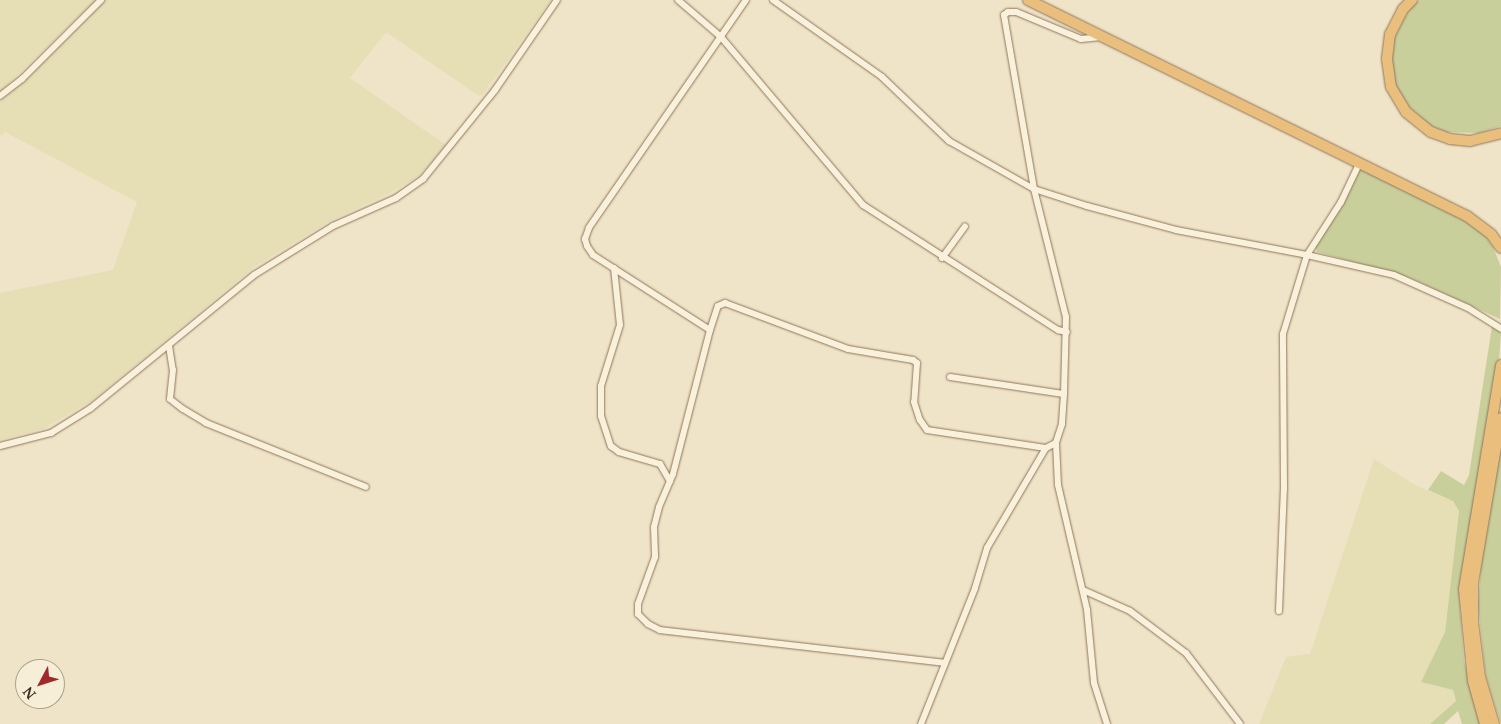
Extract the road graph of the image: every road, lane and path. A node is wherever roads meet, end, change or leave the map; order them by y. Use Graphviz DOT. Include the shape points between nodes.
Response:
graph roads {
  1 [pos="101,0"];
  2 [pos="557,0"];
  3 [pos="678,0"];
  4 [pos="746,0"];
  5 [pos="773,0"];
  6 [pos="1028,0"];
  7 [pos="1412,0"];
  8 [pos="721,37"];
  9 [pos="1104,37"];
  10 [pos="0,96"];
  11 [pos="1501,133"];
  12 [pos="1360,162"];
  13 [pos="1034,189"];
  14 [pos="965,226"];
  15 [pos="1501,248"];
  16 [pos="1307,256"];
  17 [pos="942,258"];
  18 [pos="614,268"];
  19 [pos="1501,329"];
  20 [pos="710,330"];
  21 [pos="1067,332"];
  22 [pos="169,346"];
  23 [pos="1501,365"];
  24 [pos="950,377"];
  25 [pos="1064,394"];
  26 [pos="1501,418"];
  27 [pos="1056,443"];
  28 [pos="0,446"];
  29 [pos="1046,448"];
  30 [pos="670,481"];
  31 [pos="366,487"];
  32 [pos="1083,590"];
  33 [pos="1279,611"];
  34 [pos="945,663"];
  35 [pos="921,724"];
  36 [pos="1107,724"];
  37 [pos="1240,724"];
  38 [pos="1485,724"];
  39 [pos="1494,724"];
  1 -- 10 [label="street" via="22,79"];
  2 -- 22 [label="street" via="490,97 423,179 396,198 333,226 281,257 254,275"];
  3 -- 8 [label="street"];
  4 -- 8 [label="street"];
  5 -- 13 [label="street" via="882,77 949,141"];
  6 -- 9 [label="highway"];
  7 -- 11 [label="highway" via="1402,9 1390,34 1387,59 1391,87 1406,112 1431,132 1450,139 1470,141"];
  8 -- 17 [label="street" via="863,205"];
  8 -- 18 [label="street" via="589,228 586,246"];
  9 -- 12 [label="highway"];
  9 -- 13 [label="street" via="1081,38 1016,12 1004,15"];
  12 -- 15 [label="highway" via="1467,216 1491,234"];
  12 -- 16 [label="street" via="1341,202"];
  13 -- 16 [label="street" via="1176,230"];
  13 -- 21 [label="street"];
  14 -- 17 [label="street"];
  16 -- 19 [label="street" via="1402,278 1471,310"];
  16 -- 33 [label="street" via="1283,334 1284,489"];
  17 -- 21 [label="street" via="1058,330"];
  18 -- 20 [label="street"];
  18 -- 30 [label="street" via="620,325 601,386 600,416 611,446 619,452 660,464"];
  20 -- 29 [label="street" via="718,306 725,302 848,349 913,360 917,363 914,402 927,430"];
  20 -- 30 [label="street"];
  21 -- 25 [label="street"];
  22 -- 28 [label="street" via="113,392 50,433"];
  22 -- 31 [label="street" via="173,370 170,399 183,409 206,423"];
  23 -- 38 [label="highway" via="1464,589 1473,681"];
  24 -- 25 [label="street"];
  25 -- 27 [label="street" via="1062,424"];
  26 -- 39 [label="highway" via="1473,583 1473,622 1480,677"];
  27 -- 29 [label="street"];
  27 -- 32 [label="street" via="1058,486"];
  29 -- 34 [label="street" via="987,548"];
  30 -- 34 [label="street" via="654,527 655,557 638,604 638,614 648,624 660,630 746,642"];
  32 -- 36 [label="street" via="1094,683"];
  32 -- 37 [label="street" via="1130,612 1186,653"];
  34 -- 35 [label="street"];
}
